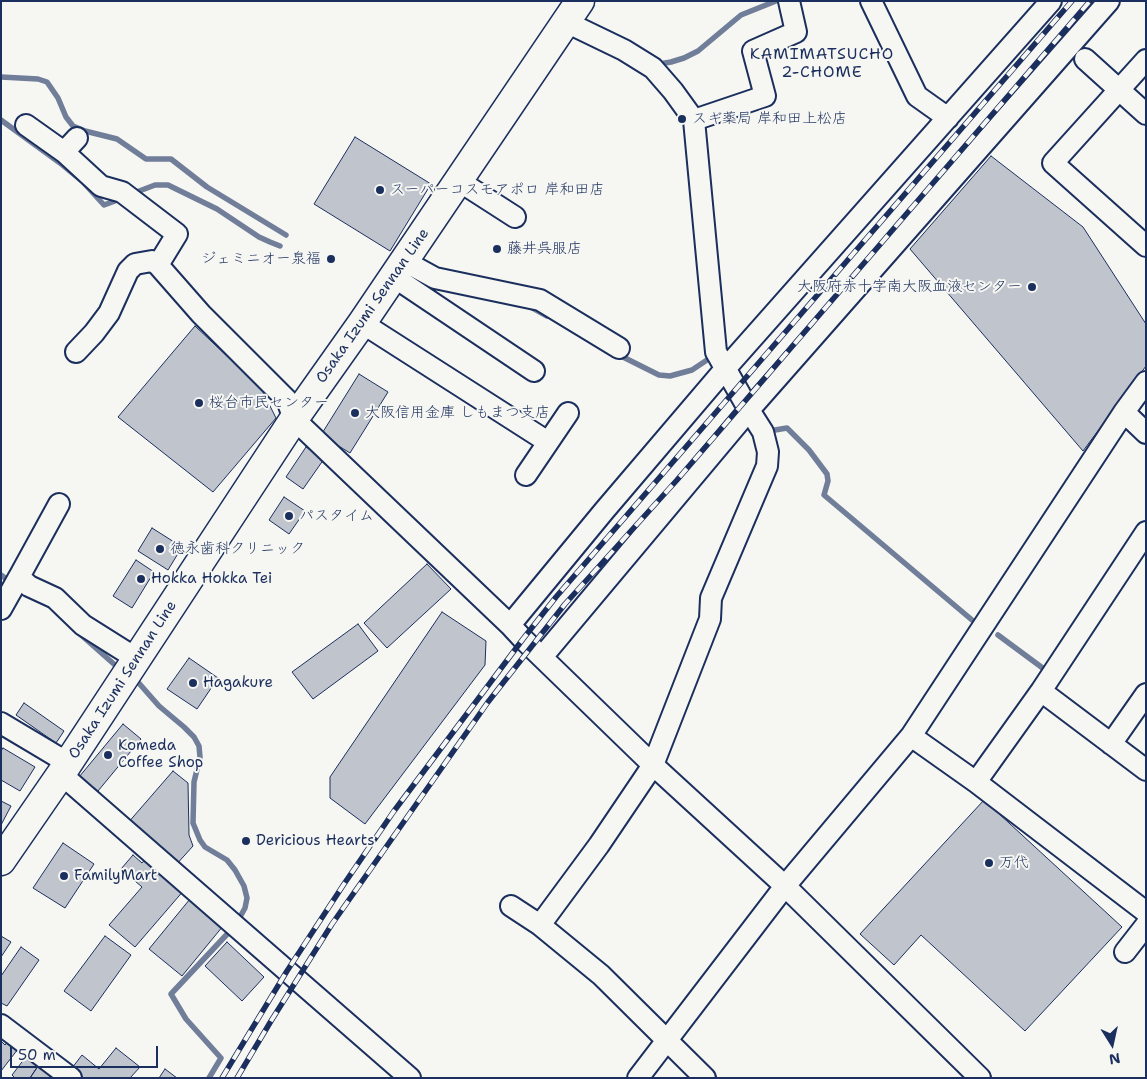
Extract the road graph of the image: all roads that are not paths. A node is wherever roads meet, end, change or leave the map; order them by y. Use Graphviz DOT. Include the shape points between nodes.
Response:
graph roads {
  1 [pos="790,1"];
  2 [pos="871,1"];
  3 [pos="1051,1"];
  4 [pos="1109,1"];
  5 [pos="573,12"];
  6 [pos="1085,59"];
  7 [pos="1146,60"];
  8 [pos="1119,89"];
  9 [pos="1146,114"];
  10 [pos="948,118"];
  11 [pos="694,120"];
  12 [pos="26,124"];
  13 [pos="459,181"];
  14 [pos="515,217"];
  15 [pos="1146,246"];
  16 [pos="158,265"];
  17 [pos="399,269"];
  18 [pos="362,323"];
  19 [pos="619,348"];
  20 [pos="76,352"];
  21 [pos="725,369"];
  22 [pos="534,371"];
  23 [pos="1146,382"];
  24 [pos="748,410"];
  25 [pos="1124,412"];
  26 [pos="568,413"];
  27 [pos="294,419"];
  28 [pos="1146,434"];
  29 [pos="548,442"];
  30 [pos="526,475"];
  31 [pos="59,504"];
  32 [pos="1146,532"];
  33 [pos="19,577"];
  34 [pos="1,609"];
  35 [pos="510,625"];
  36 [pos="542,657"];
  37 [pos="137,659"];
  38 [pos="1041,691"];
  39 [pos="1146,694"];
  40 [pos="1,723"];
  41 [pos="911,736"];
  42 [pos="1111,744"];
  43 [pos="653,765"];
  44 [pos="65,769"];
  45 [pos="1146,770"];
  46 [pos="976,782"];
  47 [pos="1,861"];
  48 [pos="785,886"];
  49 [pos="510,906"];
  50 [pos="1146,912"];
  51 [pos="540,925"];
  52 [pos="1146,925"];
  53 [pos="1125,952"];
  54 [pos="1,1025"];
  55 [pos="668,1040"];
  56 [pos="71,1078"];
  57 [pos="410,1078"];
  58 [pos="638,1078"];
  59 [pos="705,1078"];
  60 [pos="980,1078"];
  1 -- 11 [label="street" via="796,32 752,51 765,96"];
  2 -- 10 [label="street" via="917,96"];
  3 -- 10 [label="street"];
  4 -- 24 [label="street"];
  5 -- 11 [label="street" via="653,68"];
  5 -- 13 [label="main road, Osaka Izumi Sennan Line"];
  6 -- 8 [label="street"];
  7 -- 8 [label="street"];
  8 -- 9 [label="street"];
  8 -- 15 [label="street" via="1053,163"];
  10 -- 21 [label="street"];
  11 -- 21 [label="street" via="716,352"];
  12 -- 16 [label="street" via="70,145 101,186 150,202 177,234"];
  13 -- 14 [label="street"];
  13 -- 17 [label="main road, Osaka Izumi Sennan Line"];
  16 -- 20 [label="street" via="152,261 134,264 109,313"];
  16 -- 27 [label="street" via="201,314 287,400"];
  17 -- 18 [label="main road, Osaka Izumi Sennan Line"];
  17 -- 19 [label="street" via="540,300"];
  17 -- 22 [label="street"];
  18 -- 27 [label="main road, Osaka Izumi Sennan Line"];
  18 -- 29 [label="street"];
  21 -- 24 [label="street"];
  21 -- 35 [label="street"];
  23 -- 25 [label="street"];
  24 -- 36 [label="street"];
  24 -- 43 [label="street" via="763,432 768,452 767,466 711,598 710,619"];
  25 -- 28 [label="street"];
  25 -- 41 [label="street"];
  26 -- 29 [label="street"];
  27 -- 35 [label="street"];
  27 -- 37 [label="main road, Osaka Izumi Sennan Line"];
  29 -- 30 [label="street"];
  31 -- 33 [label="street"];
  32 -- 38 [label="street"];
  33 -- 34 [label="street"];
  33 -- 37 [label="street" via="29,586 55,598 83,625"];
  35 -- 36 [label="street"];
  36 -- 43 [label="street"];
  37 -- 44 [label="main road, Osaka Izumi Sennan Line"];
  38 -- 42 [label="street"];
  38 -- 46 [label="street"];
  39 -- 42 [label="street"];
  40 -- 44 [label="street"];
  41 -- 46 [label="street"];
  41 -- 48 [label="street"];
  42 -- 45 [label="street"];
  43 -- 48 [label="street"];
  43 -- 51 [label="street" via="599,846"];
  44 -- 47 [label="main road, Osaka Izumi Sennan Line"];
  44 -- 57 [label="street"];
  46 -- 50 [label="street"];
  48 -- 55 [label="street"];
  48 -- 60 [label="street"];
  49 -- 51 [label="street"];
  51 -- 55 [label="street" via="601,975"];
  52 -- 53 [label="street"];
  54 -- 56 [label="street"];
  55 -- 58 [label="street"];
  55 -- 59 [label="street"];
}
